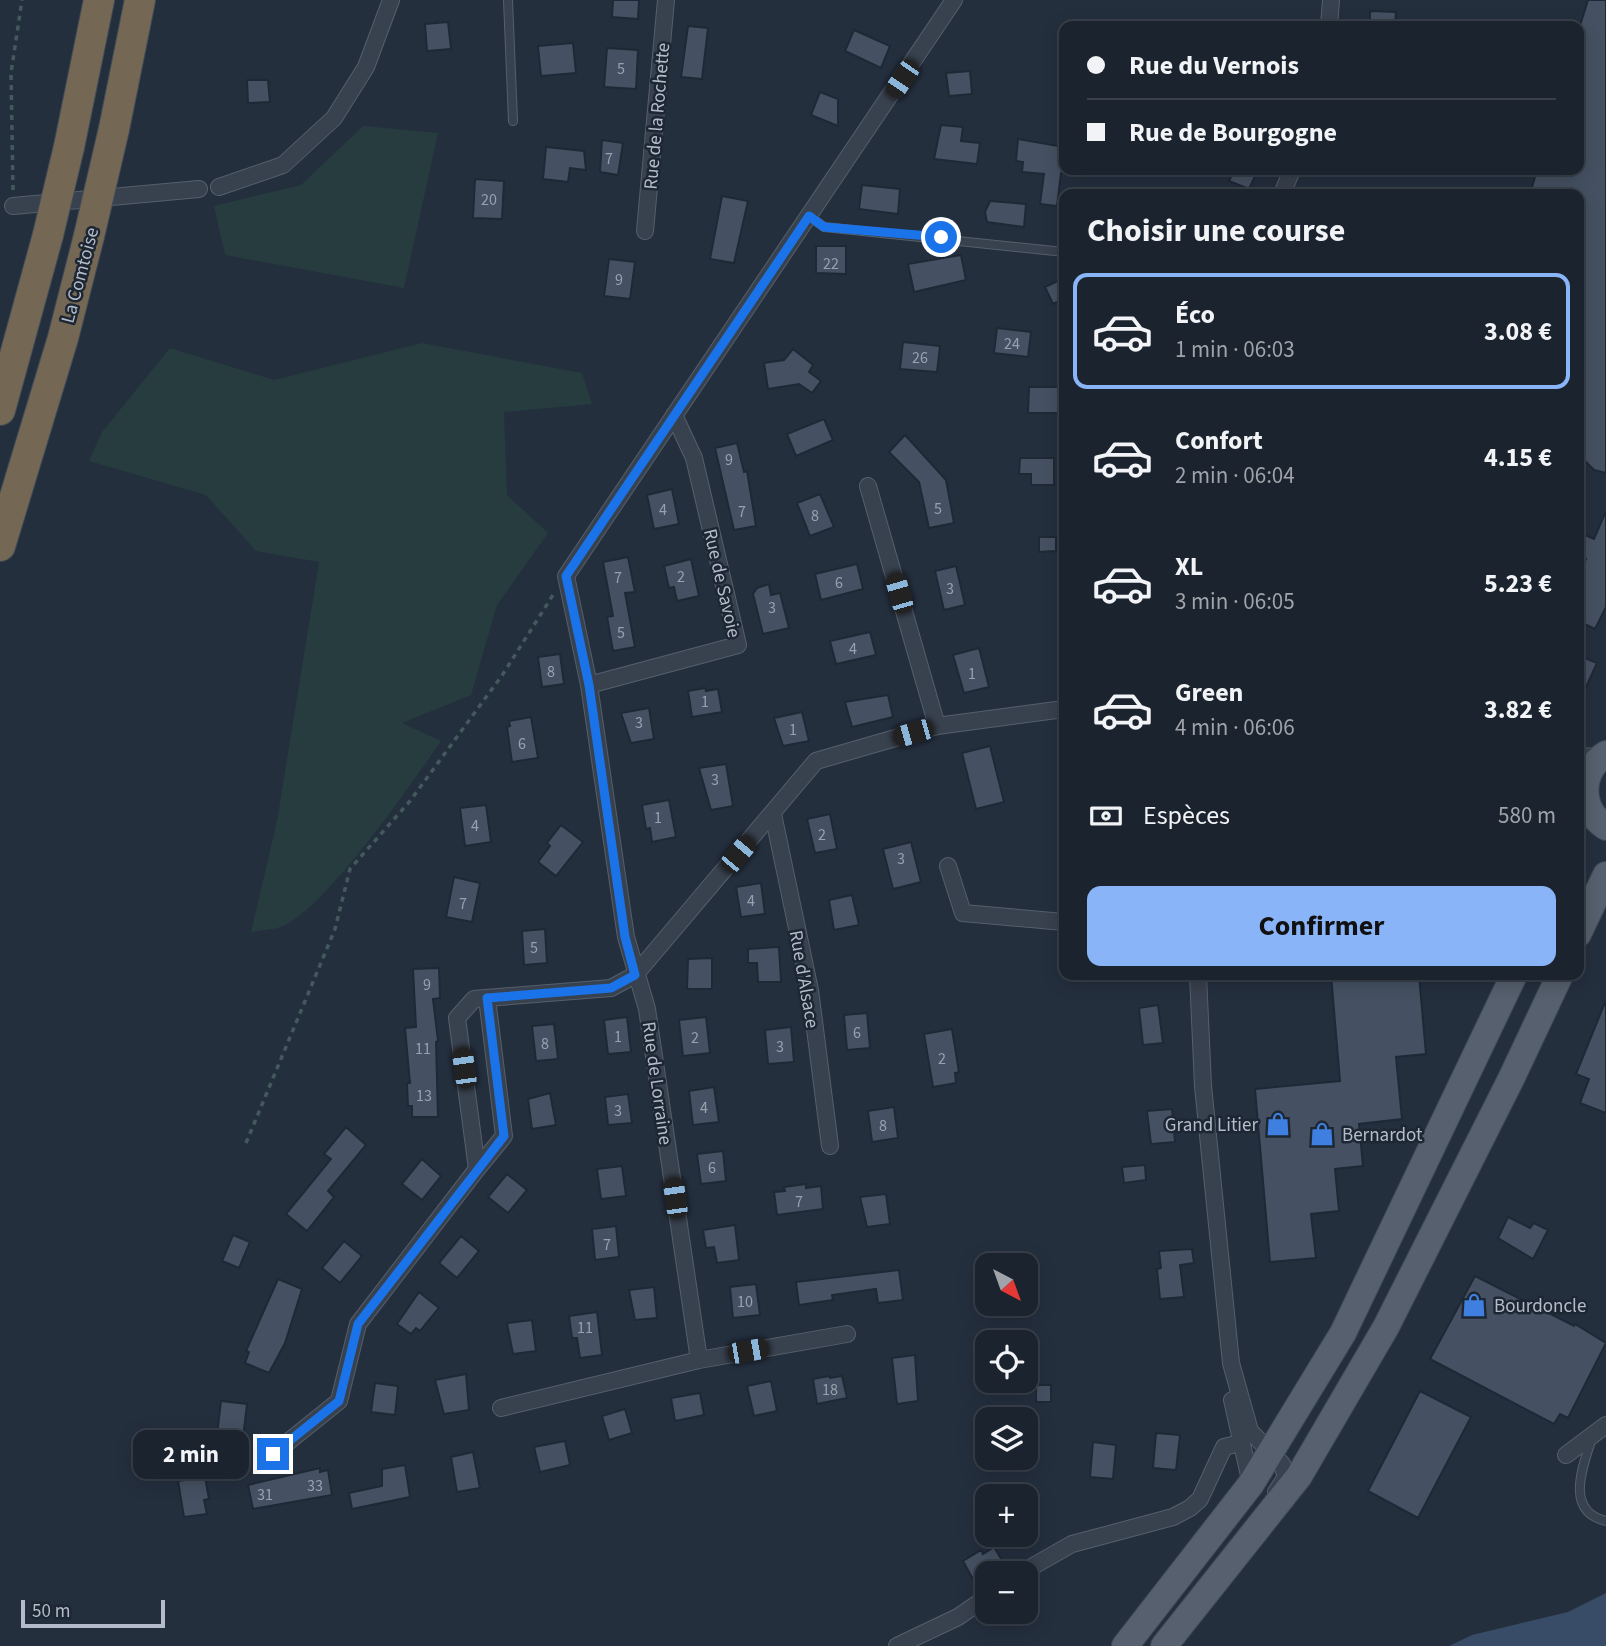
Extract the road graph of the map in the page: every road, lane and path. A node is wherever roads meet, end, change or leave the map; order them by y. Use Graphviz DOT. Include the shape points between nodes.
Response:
graph roads {
  1 [pos="22,0"];
  2 [pos="99,0"];
  3 [pos="140,0"];
  4 [pos="391,0"];
  5 [pos="508,0"];
  6 [pos="666,0"];
  7 [pos="954,0"];
  8 [pos="1331,0"];
  9 [pos="1329,21"];
  10 [pos="513,121"];
  11 [pos="219,187"];
  12 [pos="200,188"];
  13 [pos="13,206"];
  14 [pos="809,216"];
  15 [pos="646,231"];
  16 [pos="1059,251"];
  17 [pos="0,410"];
  18 [pos="674,415"];
  19 [pos="868,486"];
  20 [pos="0,546"];
  21 [pos="566,576"];
  22 [pos="589,685"];
  23 [pos="1059,710"];
  24 [pos="937,726"];
  25 [pos="1595,756"];
  26 [pos="1584,801"];
  27 [pos="1584,808"];
  28 [pos="772,814"];
  29 [pos="1606,827"];
  30 [pos="948,866"];
  31 [pos="1606,875"];
  32 [pos="1584,921"];
  33 [pos="1059,922"];
  34 [pos="635,975"];
  35 [pos="1198,980"];
  36 [pos="1512,980"];
  37 [pos="1558,980"];
  38 [pos="487,998"];
  39 [pos="246,1143"];
  40 [pos="830,1146"];
  41 [pos="477,1169"];
  42 [pos="847,1334"];
  43 [pos="699,1360"];
  44 [pos="1231,1363"];
  45 [pos="501,1408"];
  46 [pos="1599,1430"];
  47 [pos="1240,1443"];
  48 [pos="1270,1451"];
  49 [pos="273,1454"];
  50 [pos="1566,1455"];
  51 [pos="1251,1484"];
  52 [pos="1606,1521"];
  53 [pos="1038,1563"];
  54 [pos="1212,1587"];
  55 [pos="975,1605"];
  56 [pos="897,1646"];
  57 [pos="1125,1646"];
  58 [pos="1164,1646"];
  1 -- 13 [label="path" via="11,73"];
  2 -- 17 [label="highway, La Comtoise, bridge" via="48,235"];
  3 -- 20 [label="highway, La Comtoise, bridge" via="89,236"];
  4 -- 11 [label="street" via="366,67 334,118 283,165"];
  5 -- 10 [label="lane"];
  6 -- 15 [label="street, Rue de la Rochette"];
  7 -- 14 [label="street"];
  8 -- 9 [label="street"];
  12 -- 13 [label="street"];
  14 -- 16 [label="lane" via="824,227"];
  14 -- 18 [label="street"];
  18 -- 21 [label="street"];
  18 -- 22 [label="street, Rue de Savoie" via="694,458 738,645"];
  19 -- 24 [label="street"];
  21 -- 22 [label="street, Rue de Lorraine"];
  21 -- 39 [label="path" via="503,674 410,801 350,869 335,929"];
  22 -- 34 [label="street, Rue de Lorraine" via="625,937"];
  23 -- 24 [label="street"];
  24 -- 28 [label="street" via="816,761"];
  25 -- 26 [label="main road"];
  27 -- 29 [label="main road"];
  28 -- 34 [label="street"];
  28 -- 40 [label="street, Rue d'Alsace" via="810,990"];
  30 -- 33 [label="street" via="962,913"];
  31 -- 32 [label="main road"];
  34 -- 38 [label="street" via="611,988"];
  34 -- 43 [label="street, Rue de Lorraine" via="647,1009"];
  35 -- 44 [label="street" via="1203,1086"];
  36 -- 48 [label="main road" via="1356,1310"];
  37 -- 54 [label="main road" via="1386,1327 1299,1476"];
  38 -- 41 [label="street" via="504,1136"];
  38 -- 41 [label="street" via="474,999 457,1017"];
  41 -- 49 [label="street" via="358,1324 339,1401"];
  42 -- 43 [label="street"];
  43 -- 45 [label="street"];
  44 -- 47 [label="street" via="1230,1395"];
  44 -- 48 [label="street" via="1250,1432"];
  46 -- 50 [label="street"];
  46 -- 52 [label="lane" via="1580,1478 1579,1494 1588,1512"];
  47 -- 51 [label="street"];
  47 -- 53 [label="street" via="1224,1447 1200,1499 1190,1508 1173,1517 1072,1544"];
  48 -- 51 [label="main road"];
  48 -- 54 [label="street" via="1286,1477"];
  51 -- 57 [label="main road"];
  54 -- 58 [label="main road"];
  55 -- 56 [label="street"];
}
